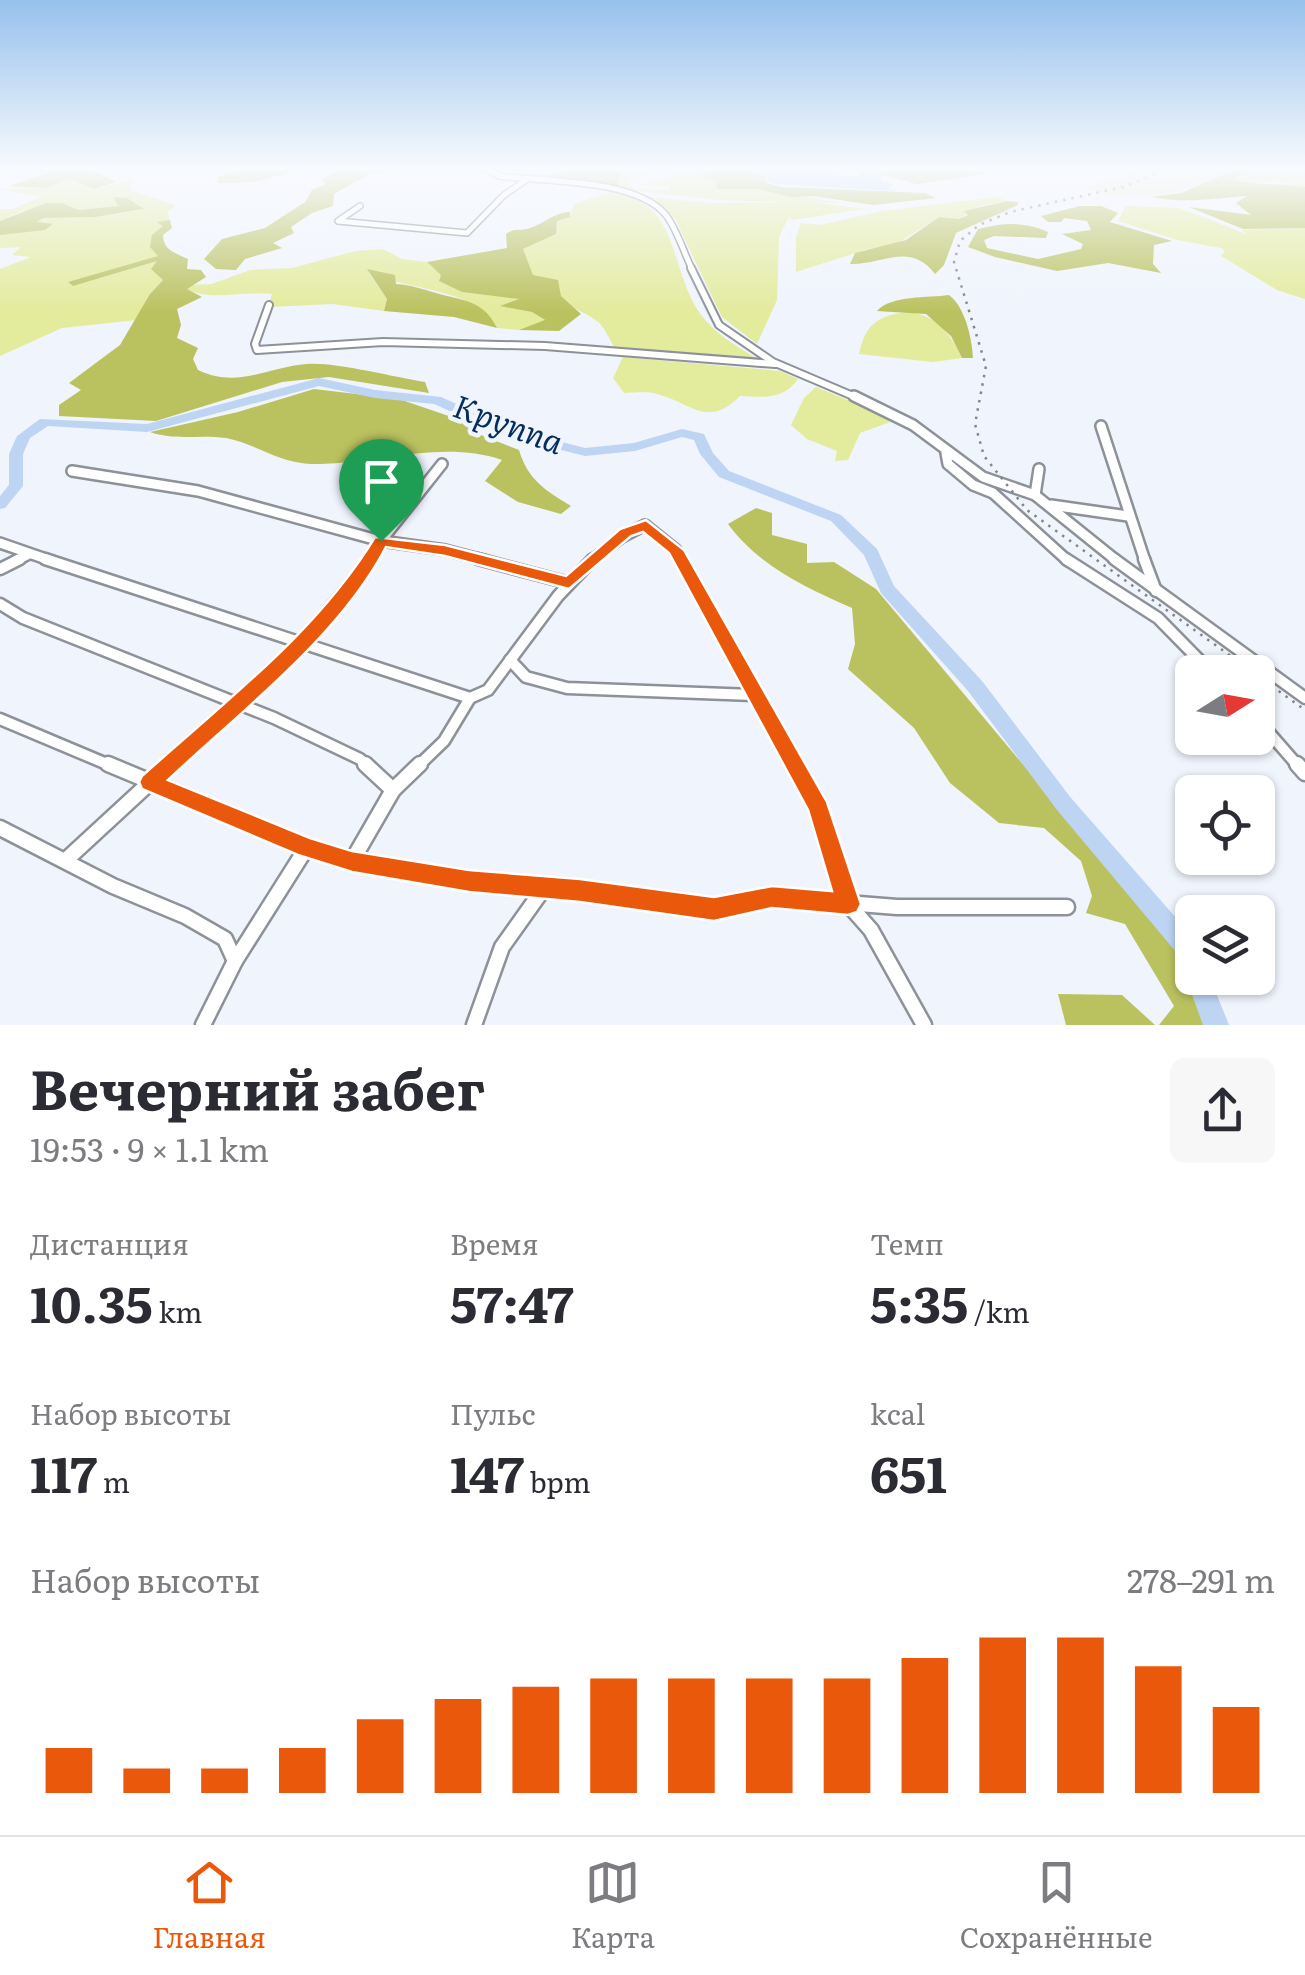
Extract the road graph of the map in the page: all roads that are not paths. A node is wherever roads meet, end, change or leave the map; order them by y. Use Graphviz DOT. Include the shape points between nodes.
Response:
graph roads {
  1 [pos="346,216"];
  2 [pos="485,216"];
  3 [pos="666,216"];
  4 [pos="269,305"];
  5 [pos="778,364"];
  6 [pos="1101,426"];
  7 [pos="946,452"];
  8 [pos="442,464"];
  9 [pos="1039,469"];
  10 [pos="72,471"];
  11 [pos="1035,495"];
  12 [pos="1048,505"];
  13 [pos="1128,516"];
  14 [pos="381,541"];
  15 [pos="0,543"];
  16 [pos="30,554"];
  17 [pos="0,569"];
  18 [pos="569,583"];
  19 [pos="1157,593"];
  20 [pos="0,604"];
  21 [pos="303,641"];
  22 [pos="1194,655"];
  23 [pos="510,660"];
  24 [pos="753,694"];
  25 [pos="470,698"];
  26 [pos="1305,698"];
  27 [pos="234,704"];
  28 [pos="0,718"];
  29 [pos="1275,739"];
  30 [pos="1305,773"];
  31 [pos="150,782"];
  32 [pos="393,790"];
  33 [pos="0,828"];
  34 [pos="307,848"];
  35 [pos="66,860"];
  36 [pos="352,862"];
  37 [pos="544,888"];
  38 [pos="848,904"];
  39 [pos="1067,907"];
  40 [pos="235,960"];
  41 [pos="203,1025"];
  42 [pos="474,1025"];
  43 [pos="924,1025"];
  1 -- 2 [label="street" via="338,221 467,232"];
  3 -- 5 [label="street" via="708,311"];
  4 -- 5 [label="street" via="257,350 406,342"];
  5 -- 7 [label="street" via="879,407"];
  6 -- 13 [label="street"];
  7 -- 11 [label="street" via="983,477"];
  7 -- 22 [label="street" via="948,464 973,486 992,493 1078,570 1158,618"];
  8 -- 14 [label="street"];
  9 -- 11 [label="street"];
  10 -- 14 [label="street" via="198,491"];
  11 -- 12 [label="street"];
  12 -- 13 [label="street"];
  12 -- 19 [label="street"];
  13 -- 19 [label="street"];
  14 -- 18 [label="street" via="445,550"];
  14 -- 21 [label="street" via="365,570"];
  15 -- 16 [label="street"];
  16 -- 17 [label="street"];
  16 -- 21 [label="street"];
  18 -- 23 [label="street"];
  18 -- 24 [label="street" via="626,532 646,525 676,550"];
  19 -- 26 [label="street"];
  20 -- 27 [label="street"];
  21 -- 25 [label="street"];
  21 -- 27 [label="street"];
  23 -- 24 [label="street" via="528,680 565,686 687,698"];
  23 -- 25 [label="street" via="488,690"];
  24 -- 38 [label="street" via="819,809"];
  25 -- 32 [label="street" via="444,741"];
  27 -- 31 [label="street"];
  27 -- 32 [label="street" via="360,759"];
  28 -- 31 [label="street"];
  29 -- 30 [label="street"];
  31 -- 34 [label="street"];
  31 -- 35 [label="street"];
  32 -- 36 [label="street"];
  33 -- 35 [label="street"];
  34 -- 36 [label="street"];
  34 -- 40 [label="street"];
  35 -- 40 [label="street" via="224,939"];
  36 -- 37 [label="street"];
  37 -- 38 [label="street" via="714,909 772,897"];
  37 -- 42 [label="street" via="502,947"];
  38 -- 39 [label="street"];
  38 -- 43 [label="street" via="871,930"];
  40 -- 41 [label="street"];
}
